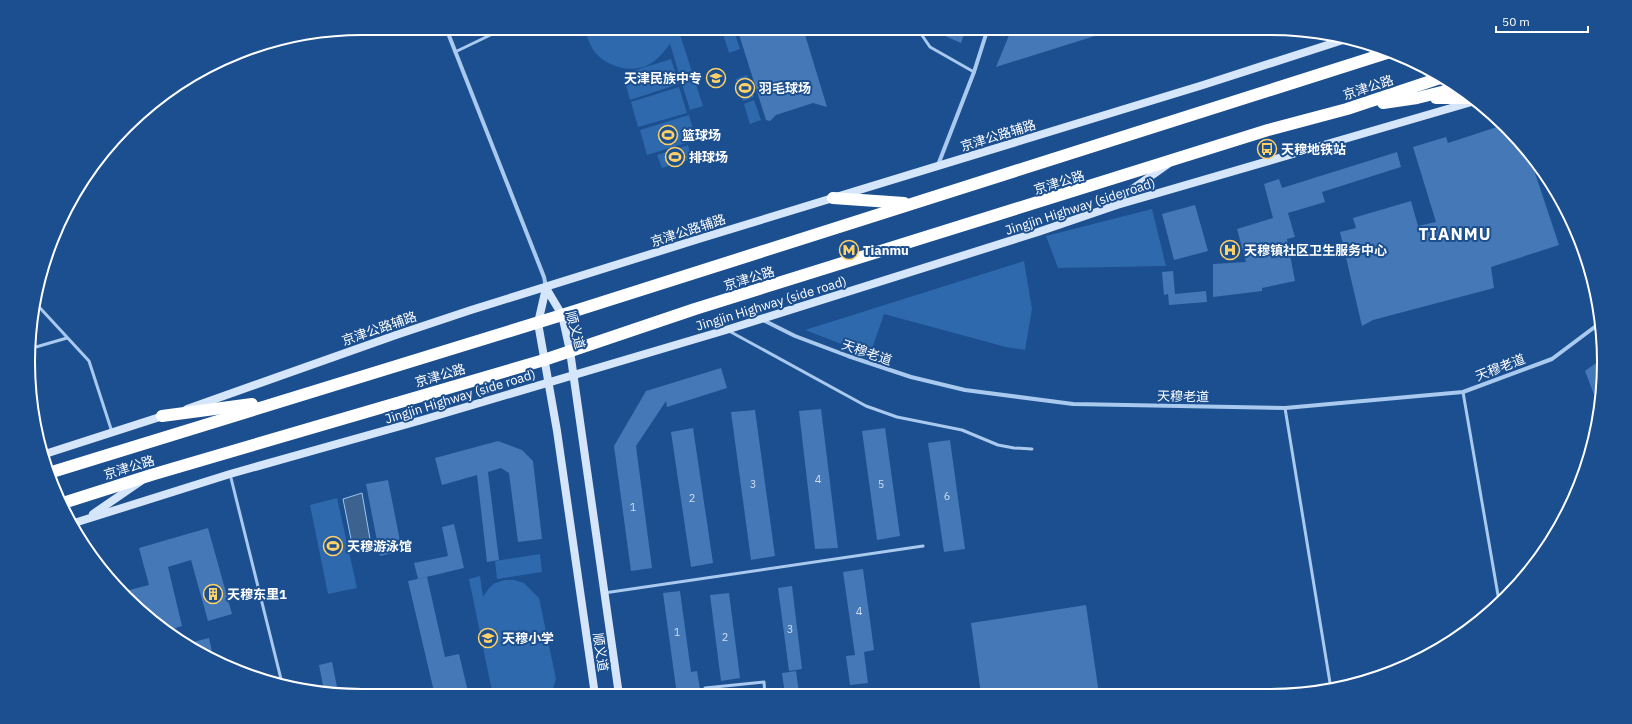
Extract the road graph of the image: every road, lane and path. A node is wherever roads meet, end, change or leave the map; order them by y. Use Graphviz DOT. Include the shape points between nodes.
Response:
graph roads {
  1 [pos="449,35"];
  2 [pos="490,35"];
  3 [pos="922,35"];
  4 [pos="986,35"];
  5 [pos="1337,42"];
  6 [pos="455,52"];
  7 [pos="1382,55"];
  8 [pos="974,72"];
  9 [pos="1435,80"];
  10 [pos="1451,90"];
  11 [pos="1417,98"];
  12 [pos="1462,98"];
  13 [pos="1469,103"];
  14 [pos="1347,109"];
  15 [pos="1172,161"];
  16 [pos="938,165"];
  17 [pos="833,198"];
  18 [pos="911,204"];
  19 [pos="1072,221"];
  20 [pos="546,288"];
  21 [pos="40,308"];
  22 [pos="562,315"];
  23 [pos="760,319"];
  24 [pos="538,323"];
  25 [pos="1595,327"];
  26 [pos="726,330"];
  27 [pos="67,338"];
  28 [pos="36,347"];
  29 [pos="570,351"];
  30 [pos="544,360"];
  31 [pos="574,375"];
  32 [pos="548,382"];
  33 [pos="1463,392"];
  34 [pos="287,400"];
  35 [pos="1285,408"];
  36 [pos="162,416"];
  37 [pos="112,432"];
  38 [pos="1032,449"];
  39 [pos="48,453"];
  40 [pos="54,471"];
  41 [pos="230,474"];
  42 [pos="151,475"];
  43 [pos="66,501"];
  44 [pos="86,519"];
  45 [pos="77,522"];
  46 [pos="923,546"];
  47 [pos="604,593"];
  48 [pos="1498,596"];
  49 [pos="281,679"];
  50 [pos="1329,684"];
  51 [pos="594,689"];
  52 [pos="618,689"];
  53 [pos="705,689"];
  54 [pos="765,689"];
  1 -- 6 [label="street"];
  2 -- 6 [label="lane"];
  3 -- 8 [label="lane" via="930,47"];
  4 -- 8 [label="street"];
  5 -- 16 [label="street, 京津公路辅路"];
  6 -- 20 [label="street"];
  7 -- 18 [label="highway, 京津公路"];
  8 -- 16 [label="street"];
  9 -- 14 [label="highway, 京津公路"];
  10 -- 11 [label="highway"];
  11 -- 12 [label="highway"];
  11 -- 14 [label="highway"];
  13 -- 19 [label="street, Jingjin Highway (side road)" via="1139,199"];
  14 -- 15 [label="highway, 京津公路" via="1268,130"];
  15 -- 19 [label="street" via="1131,190"];
  15 -- 29 [label="highway, 京津公路" via="695,309"];
  16 -- 17 [label="street, 京津公路辅路"];
  17 -- 18 [label="highway"];
  17 -- 20 [label="street, 京津公路辅路"];
  18 -- 22 [label="highway, 京津公路"];
  19 -- 23 [label="street, Jingjin Highway (side road)"];
  20 -- 22 [label="street, 顺义道"];
  20 -- 24 [label="street, 顺义道"];
  20 -- 36 [label="street, 京津公路辅路" via="396,335"];
  21 -- 27 [label="lane"];
  22 -- 24 [label="highway, 京津公路"];
  22 -- 29 [label="street, 顺义道"];
  23 -- 26 [label="street, Jingjin Highway (side road)"];
  23 -- 35 [label="street, 天穆老道" via="795,336 848,356 911,377 965,390 1073,404"];
  24 -- 30 [label="street, 顺义道"];
  24 -- 34 [label="highway, 京津公路"];
  25 -- 33 [label="street, 天穆老道" via="1552,359"];
  26 -- 31 [label="street, Jingjin Highway (side road)"];
  26 -- 38 [label="lane" via="866,406 897,416 962,430 998,445"];
  27 -- 28 [label="lane"];
  27 -- 37 [label="lane" via="89,361"];
  29 -- 30 [label="highway, 京津公路"];
  29 -- 31 [label="street, 顺义道"];
  30 -- 32 [label="street, 顺义道"];
  30 -- 42 [label="highway, 京津公路"];
  31 -- 32 [label="street, Jingjin Highway (side road)"];
  31 -- 47 [label="street, 顺义道"];
  32 -- 41 [label="street, Jingjin Highway (side road)"];
  32 -- 51 [label="street, 顺义道"];
  33 -- 35 [label="street, 天穆老道"];
  33 -- 48 [label="lane"];
  34 -- 36 [label="highway"];
  34 -- 40 [label="highway, 京津公路"];
  35 -- 50 [label="lane"];
  36 -- 37 [label="street, 京津公路辅路"];
  37 -- 39 [label="street, 京津公路辅路"];
  41 -- 44 [label="street, Jingjin Highway (side road)"];
  41 -- 49 [label="lane"];
  42 -- 43 [label="highway, 京津公路"];
  42 -- 44 [label="street"];
  44 -- 45 [label="street, Jingjin Highway (side road)"];
  46 -- 47 [label="lane"];
  47 -- 52 [label="street, 顺义道"];
  53 -- 54 [label="lane" via="764,682"];
}
